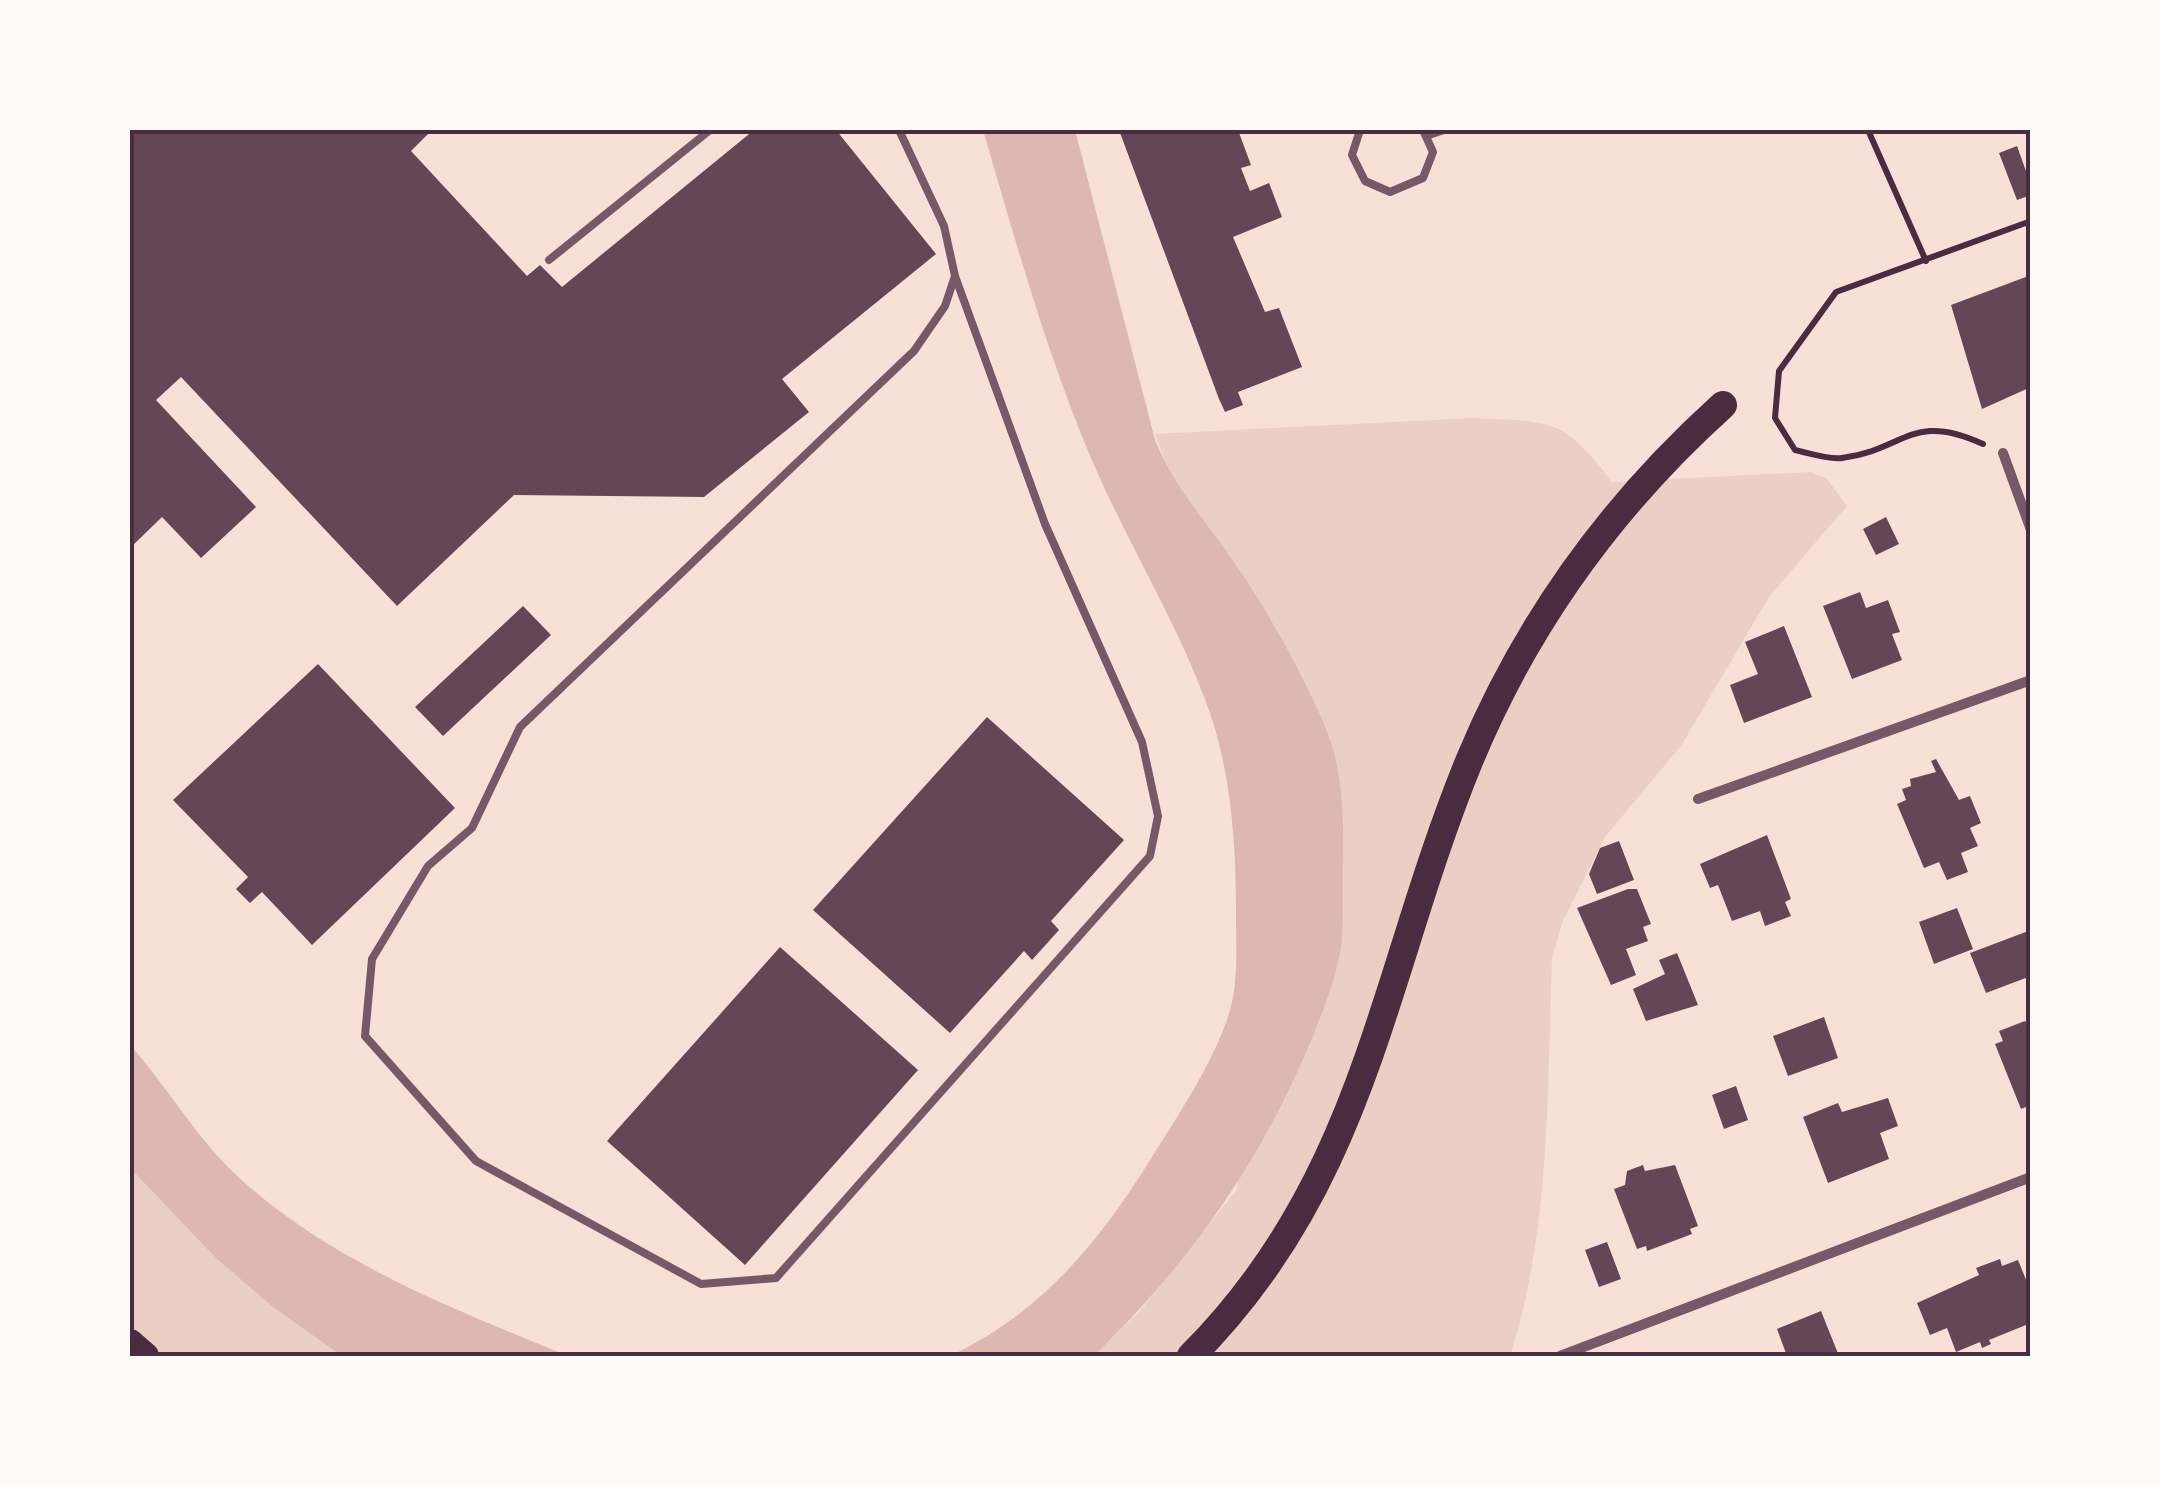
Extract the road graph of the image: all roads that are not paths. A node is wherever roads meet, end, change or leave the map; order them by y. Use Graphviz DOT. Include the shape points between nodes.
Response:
graph roads {
  1 [pos="710,130"];
  2 [pos="899,130"];
  3 [pos="1360,130"];
  4 [pos="1444,130"];
  5 [pos="1426,133"];
  6 [pos="548,260"];
  7 [pos="955,276"];
  8 [pos="1723,405"];
  9 [pos="2003,452"];
  10 [pos="2031,530"];
  11 [pos="2031,680"];
  12 [pos="1698,799"];
  13 [pos="2031,1177"];
  14 [pos="130,1343"];
  15 [pos="145,1356"];
  16 [pos="1191,1356"];
  17 [pos="1560,1356"];
  1 -- 6 [label="lane"];
  2 -- 7 [label="lane" via="944,226"];
  3 -- 5 [label="lane" via="1352,155 1365,181 1390,192 1423,178 1432,152"];
  4 -- 5 [label="lane"];
  7 -- 7 [label="lane" via="1045,524 1142,742 1158,816 1150,856 776,1278 700,1284 476,1161 366,1036 372,959 428,866 472,828 520,727 914,351 945,306"];
  8 -- 16 [label="highway" via="1617,513 1518,660 1458,790 1378,1040 1330,1156 1272,1258"];
  9 -- 10 [label="street"];
  11 -- 12 [label="street"];
  13 -- 17 [label="street"];
  14 -- 15 [label="highway"];
}
